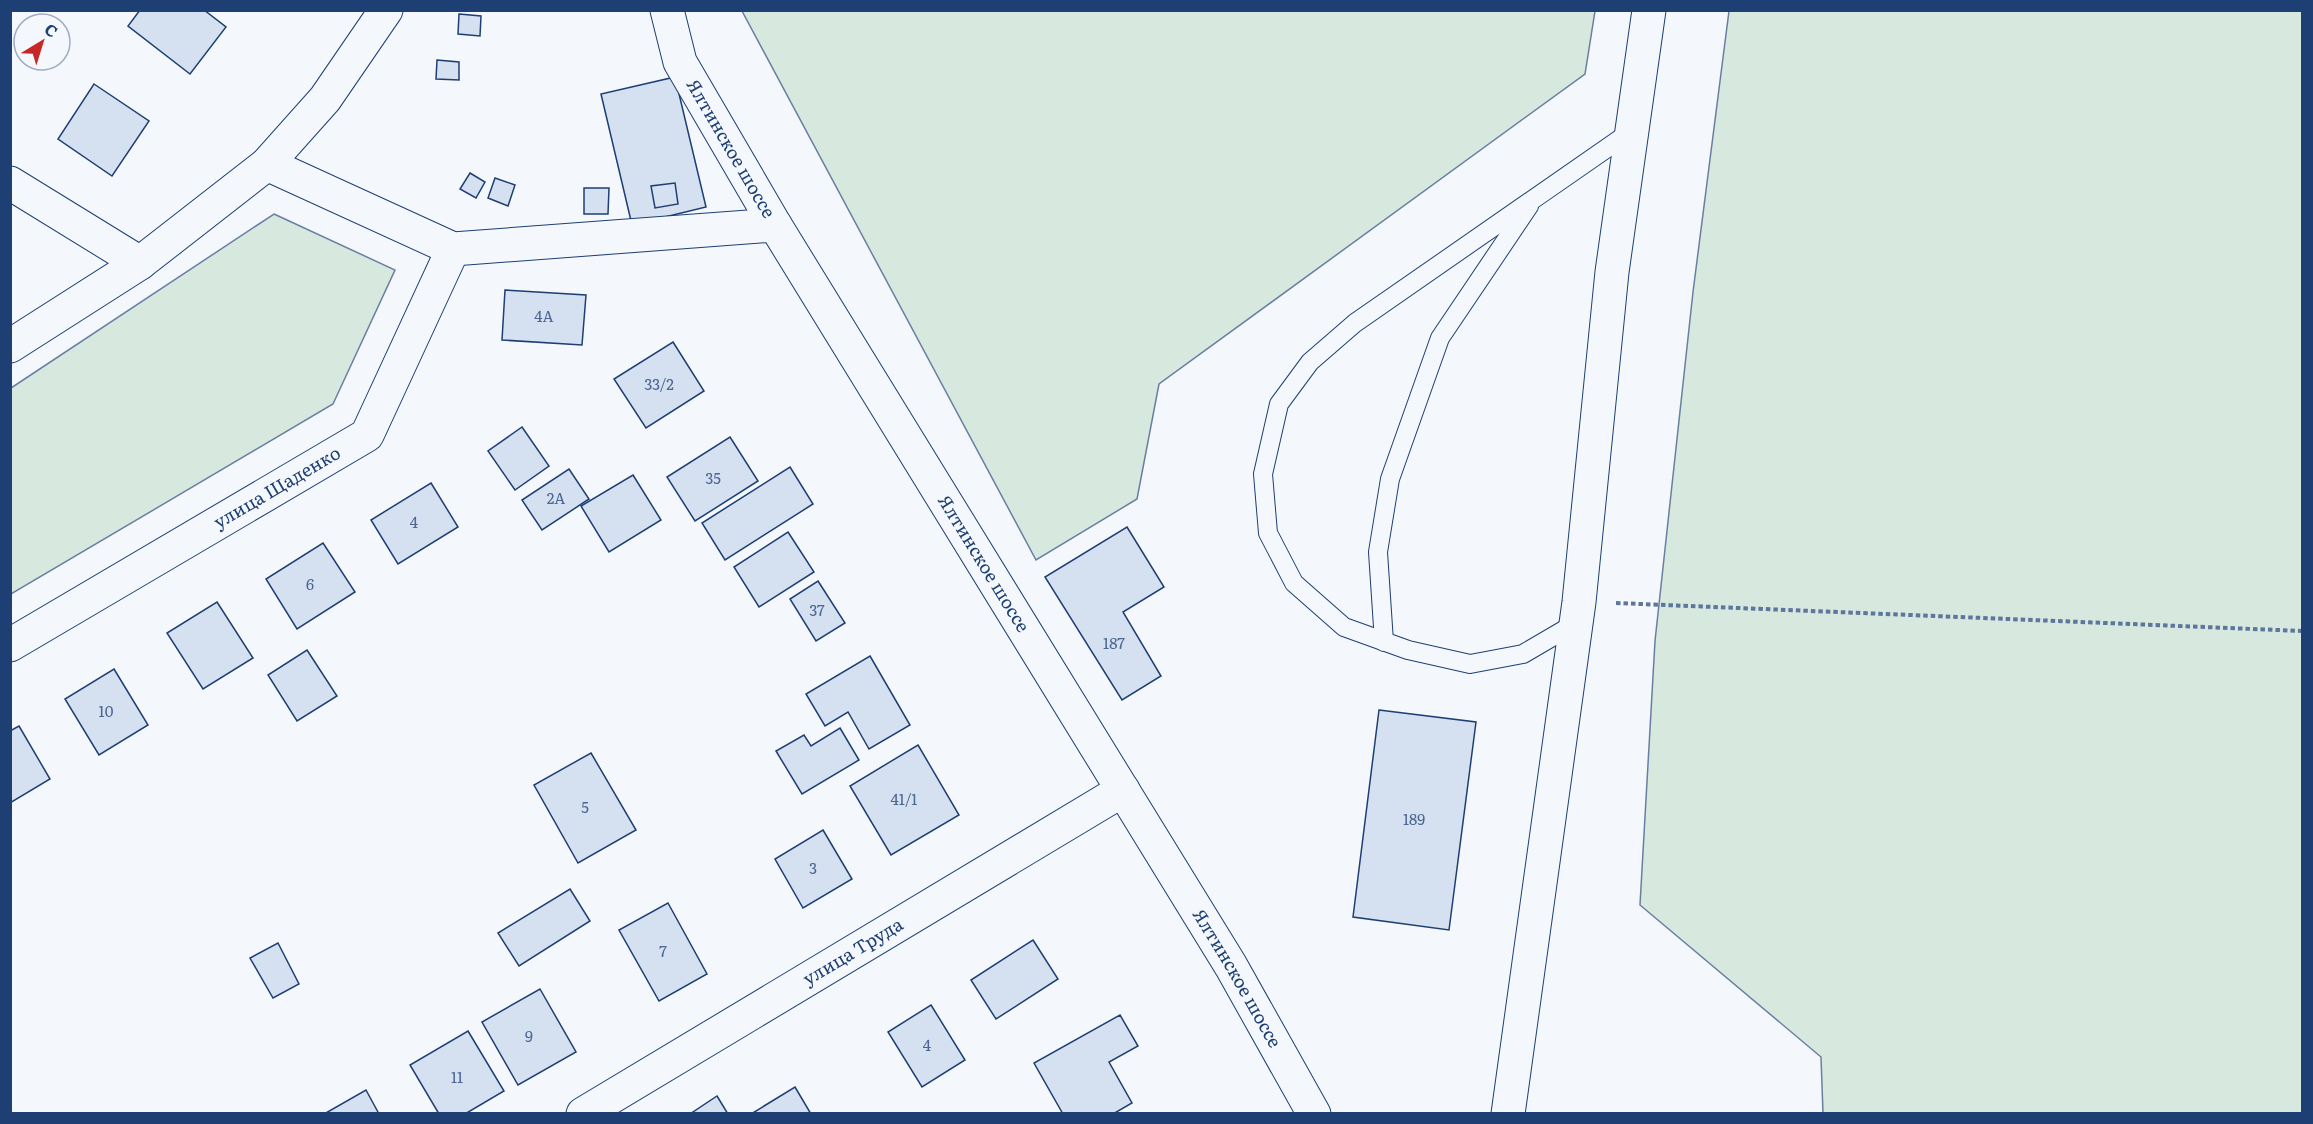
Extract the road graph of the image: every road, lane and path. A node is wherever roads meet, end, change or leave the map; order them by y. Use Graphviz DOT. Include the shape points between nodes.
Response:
graph roads {
  1 [pos="386,10"];
  2 [pos="667,10"];
  3 [pos="1649,10"];
  4 [pos="1633,130"];
  5 [pos="267,164"];
  6 [pos="10,183"];
  7 [pos="1535,197"];
  8 [pos="775,225"];
  9 [pos="453,249"];
  10 [pos="140,263"];
  11 [pos="10,346"];
  12 [pos="1578,612"];
  13 [pos="2302,631"];
  14 [pos="1384,642"];
  15 [pos="10,645"];
  16 [pos="1123,790"];
  17 [pos="583,1113"];
  18 [pos="1314,1113"];
  19 [pos="1508,1113"];
  1 -- 5 [label="street" via="325,99"];
  2 -- 8 [label="street, Ялтинское шоссе" via="680,62"];
  3 -- 4 [label="street"];
  4 -- 7 [label="lane"];
  4 -- 12 [label="street" via="1612,273"];
  5 -- 9 [label="street"];
  5 -- 10 [label="street"];
  6 -- 10 [label="street"];
  7 -- 14 [label="lane" via="1440,338 1390,479 1378,552"];
  7 -- 14 [label="lane" via="1355,323 1310,362 1279,404 1263,474 1268,533 1294,583 1344,627"];
  8 -- 9 [label="street"];
  8 -- 16 [label="street, Ялтинское шоссе"];
  9 -- 15 [label="street, улица Щаденко" via="367,435"];
  10 -- 11 [label="street"];
  12 -- 13 [label="path"];
  12 -- 14 [label="lane" via="1523,654 1470,664"];
  12 -- 19 [label="street"];
  16 -- 17 [label="street, улица Труда"];
  16 -- 18 [label="street, Ялтинское шоссе" via="1231,966"];
}
